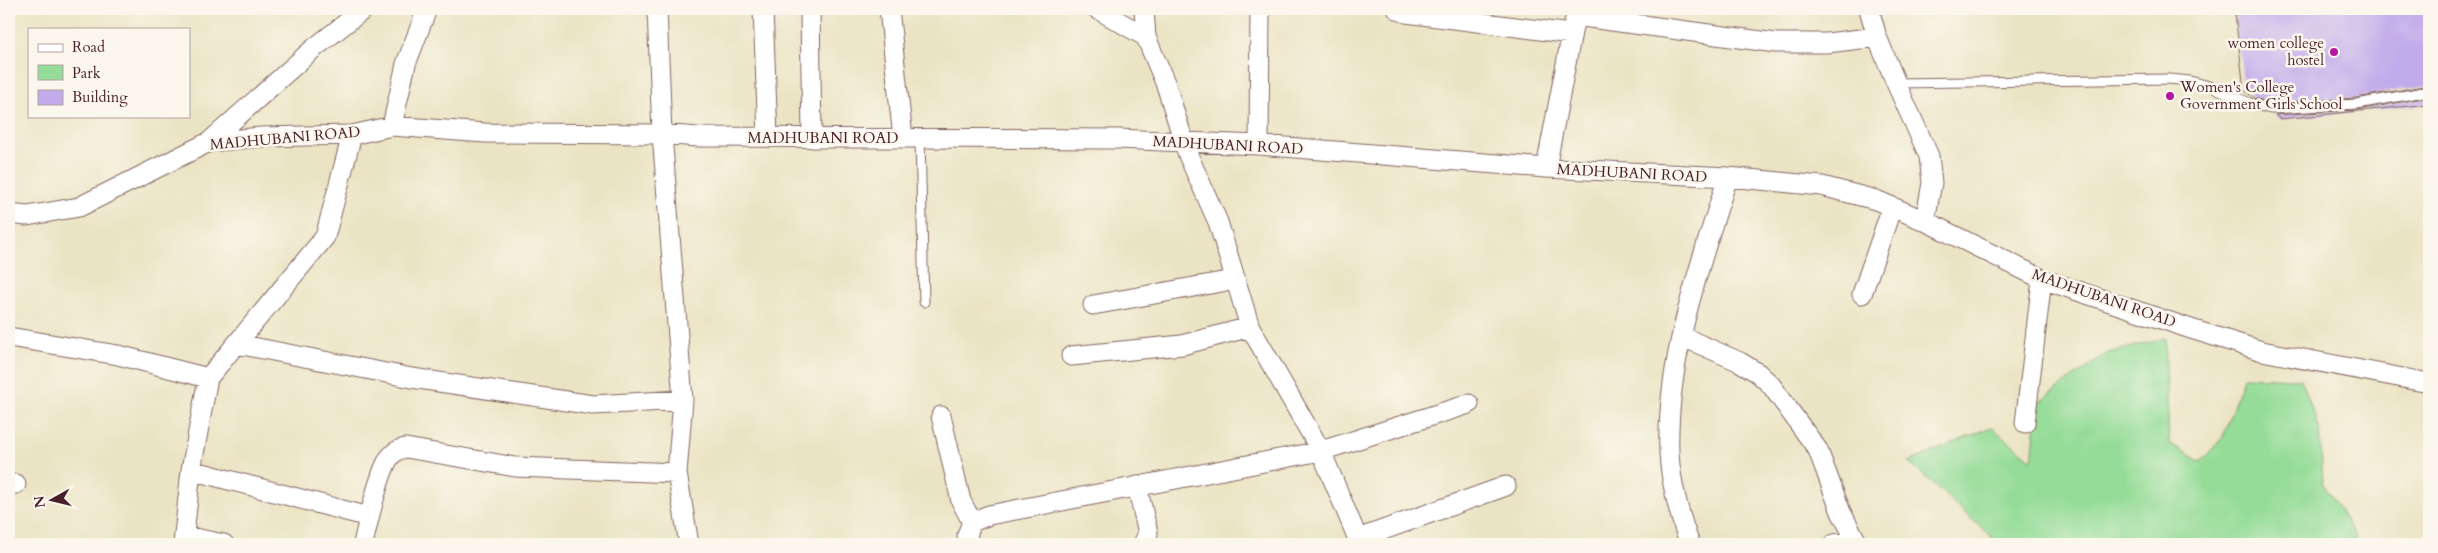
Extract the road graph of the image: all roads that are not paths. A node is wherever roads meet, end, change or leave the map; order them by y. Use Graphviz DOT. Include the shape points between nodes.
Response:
graph roads {
  1 [pos="364,9"];
  2 [pos="426,9"];
  3 [pos="657,9"];
  4 [pos="762,9"];
  5 [pos="810,9"];
  6 [pos="889,9"];
  7 [pos="1097,9"];
  8 [pos="1144,9"];
  9 [pos="1260,9"];
  10 [pos="1397,9"];
  11 [pos="1869,9"];
  12 [pos="1574,19"];
  13 [pos="1146,37"];
  14 [pos="1877,37"];
  15 [pos="1896,83"];
  16 [pos="2429,91"];
  17 [pos="392,126"];
  18 [pos="662,134"];
  19 [pos="352,135"];
  20 [pos="768,137"];
  21 [pos="812,138"];
  22 [pos="912,138"];
  23 [pos="209,142"];
  24 [pos="1184,142"];
  25 [pos="1259,145"];
  26 [pos="1546,168"];
  27 [pos="1728,177"];
  28 [pos="1892,207"];
  29 [pos="9,214"];
  30 [pos="1925,221"];
  31 [pos="2042,279"];
  32 [pos="1234,280"];
  33 [pos="1862,294"];
  34 [pos="924,302"];
  35 [pos="1093,305"];
  36 [pos="1250,328"];
  37 [pos="9,336"];
  38 [pos="1683,337"];
  39 [pos="236,344"];
  40 [pos="1071,356"];
  41 [pos="208,378"];
  42 [pos="2429,384"];
  43 [pos="683,400"];
  44 [pos="1469,404"];
  45 [pos="941,416"];
  46 [pos="2025,423"];
  47 [pos="1321,451"];
  48 [pos="192,470"];
  49 [pos="677,473"];
  50 [pos="1137,486"];
  51 [pos="1506,486"];
  52 [pos="369,517"];
  53 [pos="972,522"];
  54 [pos="184,540"];
  55 [pos="1359,542"];
  56 [pos="1857,542"];
  57 [pos="224,544"];
  58 [pos="363,544"];
  59 [pos="689,544"];
  60 [pos="969,544"];
  61 [pos="1144,544"];
  62 [pos="1690,544"];
  63 [pos="1834,544"];
  1 -- 23 [label="street" via="313,49"];
  2 -- 17 [label="street" via="406,64"];
  3 -- 18 [label="street"];
  4 -- 20 [label="street"];
  5 -- 21 [label="street"];
  6 -- 22 [label="street"];
  7 -- 13 [label="street"];
  8 -- 13 [label="street"];
  9 -- 25 [label="street"];
  10 -- 12 [label="street" via="1406,13"];
  11 -- 14 [label="street"];
  12 -- 14 [label="street" via="1776,43 1827,44"];
  12 -- 26 [label="street"];
  13 -- 24 [label="street"];
  14 -- 15 [label="street"];
  15 -- 16 [label="lane" via="2169,79 2213,87 2271,109 2357,104"];
  15 -- 30 [label="street" via="1933,170"];
  17 -- 18 [label="street, MADHUBANI ROAD" via="485,133"];
  17 -- 19 [label="street, MADHUBANI ROAD"];
  18 -- 20 [label="street, MADHUBANI ROAD"];
  18 -- 43 [label="street"];
  19 -- 23 [label="street, MADHUBANI ROAD"];
  19 -- 39 [label="street" via="325,237"];
  20 -- 21 [label="street, MADHUBANI ROAD"];
  21 -- 22 [label="street, MADHUBANI ROAD"];
  22 -- 24 [label="street, MADHUBANI ROAD"];
  22 -- 34 [label="lane"];
  23 -- 29 [label="street, MADHUBANI ROAD" via="79,207 27,216"];
  24 -- 25 [label="street, MADHUBANI ROAD"];
  24 -- 32 [label="street" via="1218,222"];
  25 -- 26 [label="street, MADHUBANI ROAD"];
  26 -- 27 [label="street, MADHUBANI ROAD"];
  27 -- 28 [label="street, MADHUBANI ROAD" via="1822,186"];
  27 -- 38 [label="street" via="1696,275"];
  28 -- 30 [label="street, MADHUBANI ROAD"];
  28 -- 33 [label="street"];
  30 -- 31 [label="street, MADHUBANI ROAD"];
  31 -- 42 [label="street, MADHUBANI ROAD" via="2262,351"];
  31 -- 46 [label="street"];
  32 -- 35 [label="street"];
  32 -- 36 [label="street"];
  36 -- 40 [label="street" via="1182,345"];
  36 -- 47 [label="street"];
  37 -- 41 [label="street" via="118,355"];
  38 -- 56 [label="street" via="1740,362 1771,385 1818,450 1841,512"];
  38 -- 62 [label="street" via="1673,383 1669,453 1682,522"];
  39 -- 41 [label="street"];
  39 -- 43 [label="street" via="412,378 593,405"];
  41 -- 48 [label="street"];
  43 -- 49 [label="street"];
  44 -- 47 [label="street"];
  45 -- 53 [label="street" via="961,501"];
  47 -- 50 [label="street"];
  47 -- 55 [label="street"];
  48 -- 52 [label="street"];
  48 -- 54 [label="street"];
  49 -- 52 [label="street" via="515,467 398,449 388,459"];
  49 -- 59 [label="street"];
  50 -- 53 [label="street" via="988,515"];
  50 -- 61 [label="street" via="1148,533"];
  51 -- 55 [label="street"];
  52 -- 58 [label="street"];
  53 -- 60 [label="street" via="967,535"];
  54 -- 57 [label="street"];
  56 -- 63 [label="street"];
}
